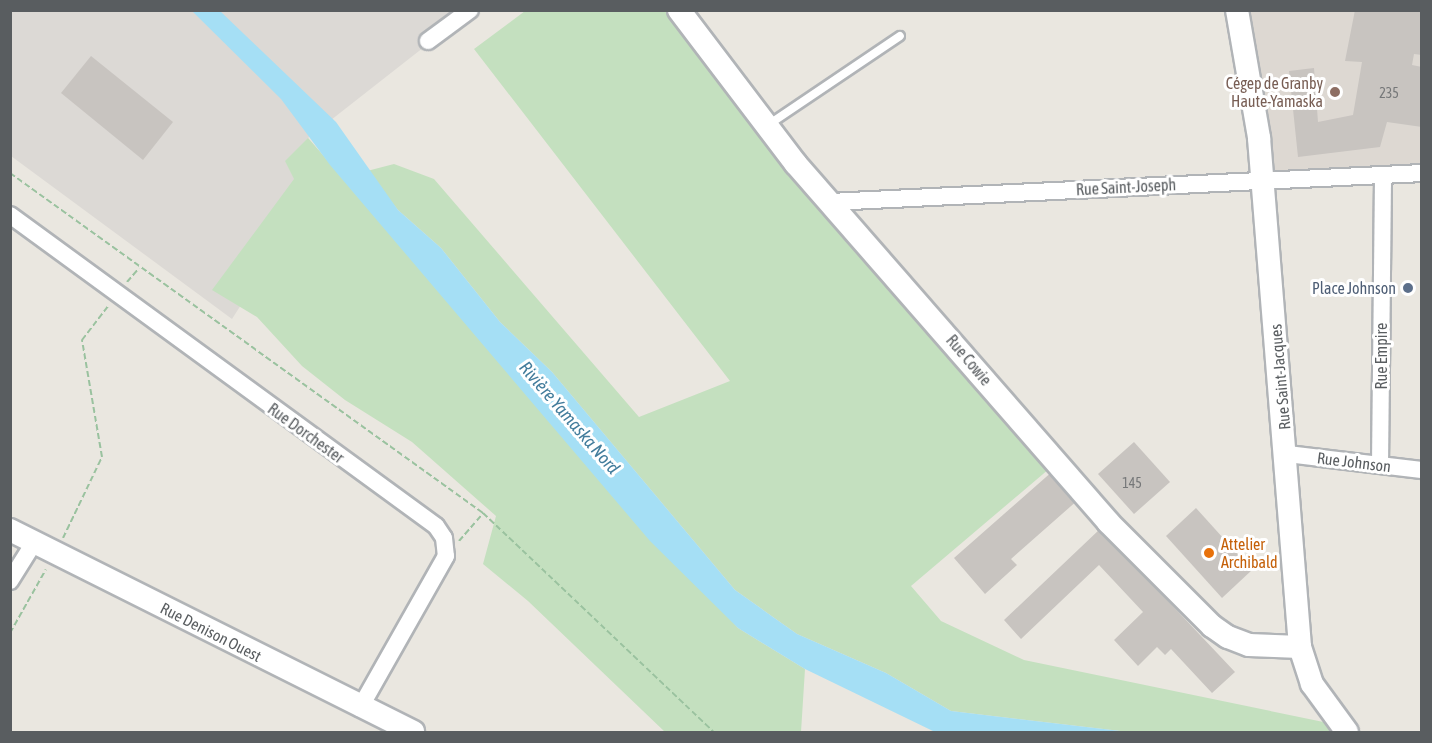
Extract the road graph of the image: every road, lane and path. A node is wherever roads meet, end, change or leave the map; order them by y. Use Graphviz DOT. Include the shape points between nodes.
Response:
graph roads {
  1 [pos="470,10"];
  2 [pos="1237,10"];
  3 [pos="685,12"];
  4 [pos="900,36"];
  5 [pos="428,41"];
  6 [pos="767,126"];
  7 [pos="10,173"];
  8 [pos="1422,173"];
  9 [pos="1383,175"];
  10 [pos="1263,179"];
  11 [pos="830,202"];
  12 [pos="10,215"];
  13 [pos="139,268"];
  14 [pos="118,294"];
  15 [pos="1287,454"];
  16 [pos="1380,465"];
  17 [pos="1422,470"];
  18 [pos="483,513"];
  19 [pos="10,530"];
  20 [pos="35,541"];
  21 [pos="55,552"];
  22 [pos="446,556"];
  23 [pos="10,581"];
  24 [pos="10,633"];
  25 [pos="1300,647"];
  26 [pos="360,708"];
  27 [pos="412,732"];
  28 [pos="714,732"];
  29 [pos="1347,732"];
  1 -- 5 [label="street"];
  2 -- 10 [label="street, Rue Saint-Jacques"];
  3 -- 6 [label="street, Rue Cowie"];
  4 -- 6 [label="lane"];
  6 -- 11 [label="street, Rue Cowie"];
  7 -- 13 [label="path"];
  8 -- 9 [label="street, Rue Saint-Joseph"];
  9 -- 10 [label="street, Rue Saint-Joseph"];
  9 -- 16 [label="street, Rue Empire"];
  10 -- 11 [label="street, Rue Saint-Joseph"];
  10 -- 15 [label="street, Rue Saint-Jacques"];
  11 -- 25 [label="street, Rue Cowie" via="1063,471 1212,626 1248,645"];
  12 -- 14 [label="street, Rue Dorchester"];
  13 -- 14 [label="path"];
  13 -- 18 [label="path"];
  14 -- 21 [label="path" via="82,340 102,457"];
  14 -- 22 [label="street, Rue Dorchester" via="436,526 444,538"];
  15 -- 16 [label="street, Rue Johnson"];
  15 -- 25 [label="street, Rue Saint-Jacques"];
  16 -- 17 [label="street, Rue Johnson"];
  18 -- 22 [label="path"];
  18 -- 28 [label="path"];
  19 -- 20 [label="street, Rue Denison Ouest"];
  20 -- 21 [label="street, Rue Denison Ouest"];
  20 -- 23 [label="street"];
  21 -- 24 [label="path"];
  21 -- 26 [label="street, Rue Denison Ouest"];
  22 -- 26 [label="street"];
  25 -- 29 [label="street, Rue Saint-Jacques" via="1312,684"];
  26 -- 27 [label="street, Rue Denison Ouest"];
}
